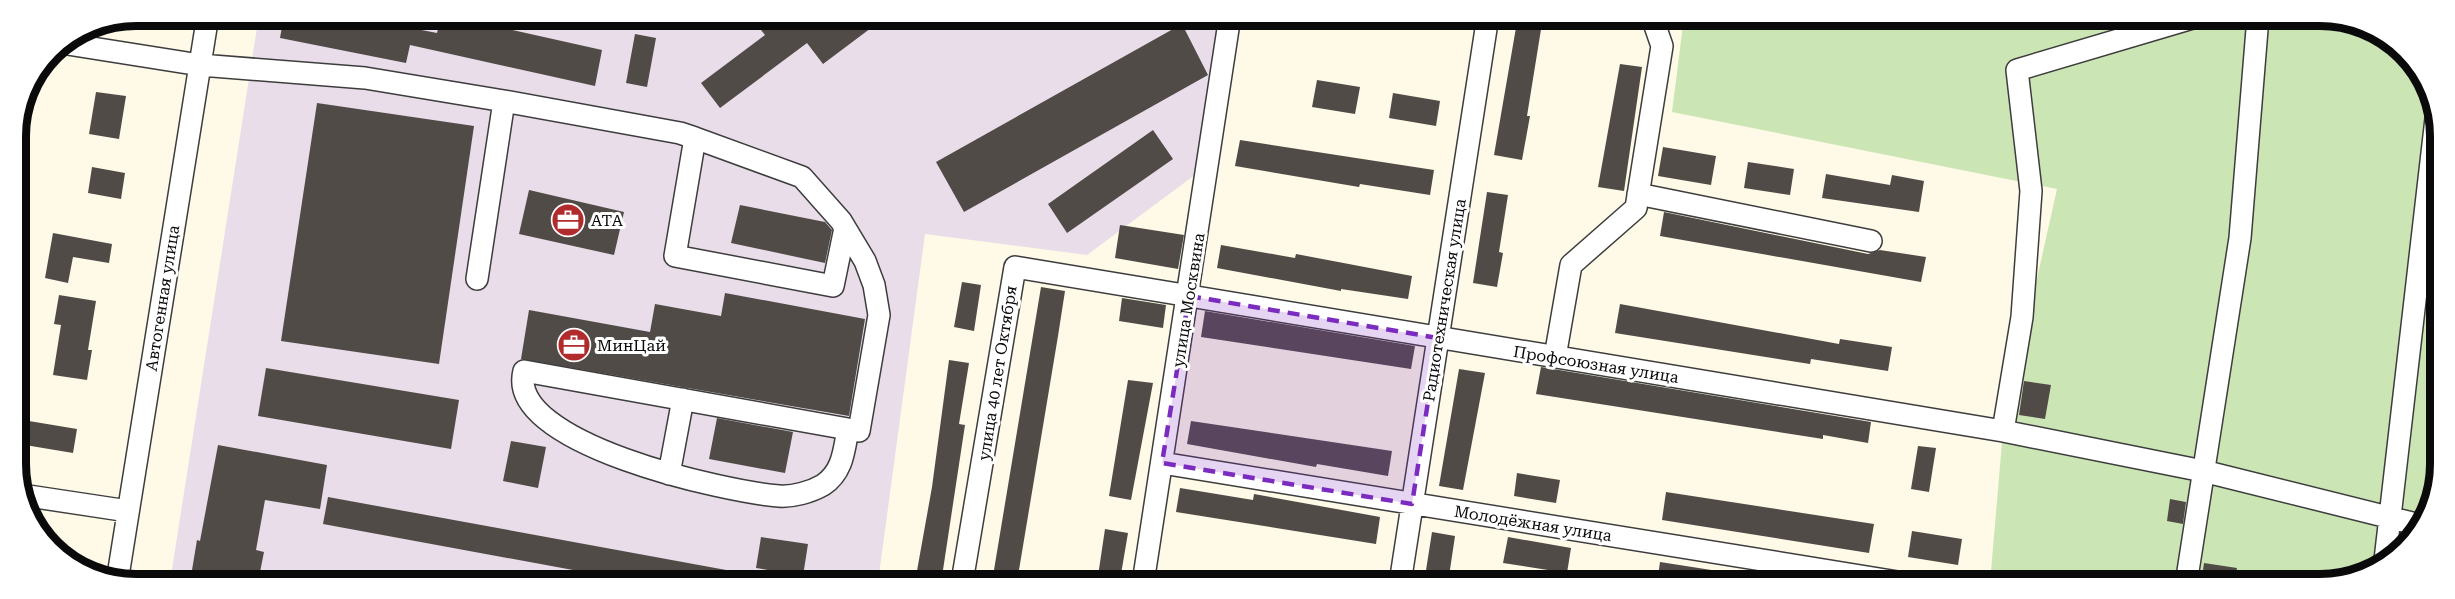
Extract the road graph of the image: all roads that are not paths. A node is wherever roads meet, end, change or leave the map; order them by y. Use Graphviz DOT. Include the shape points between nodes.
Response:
graph roads {
  1 [pos="206,26"];
  2 [pos="1229,26"];
  3 [pos="1486,26"];
  4 [pos="1655,26"];
  5 [pos="2166,26"];
  6 [pos="2257,26"];
  7 [pos="73,45"];
  8 [pos="200,65"];
  9 [pos="504,101"];
  10 [pos="695,138"];
  11 [pos="2430,171"];
  12 [pos="1638,194"];
  13 [pos="845,228"];
  14 [pos="1871,241"];
  15 [pos="477,279"];
  16 [pos="1189,296"];
  17 [pos="1438,338"];
  18 [pos="1555,357"];
  19 [pos="683,399"];
  20 [pos="848,429"];
  21 [pos="2003,431"];
  22 [pos="1162,463"];
  23 [pos="2203,471"];
  24 [pos="669,474"];
  25 [pos="30,497"];
  26 [pos="1412,504"];
  27 [pos="128,512"];
  28 [pos="2390,518"];
  29 [pos="2412,523"];
  30 [pos="2386,551"];
  31 [pos="119,572"];
  32 [pos="1401,573"];
  33 [pos="1843,573"];
  34 [pos="2188,573"];
  35 [pos="963,574"];
  36 [pos="1144,574"];
  1 -- 8 [label="street, Автогенная улица"];
  2 -- 16 [label="street, улица Москвина"];
  3 -- 17 [label="street, Радиотехническая улица"];
  4 -- 12 [label="street" via="1662,46"];
  5 -- 21 [label="street" via="2017,70 2031,191 2022,316"];
  6 -- 23 [label="street" via="2240,238"];
  7 -- 8 [label="street"];
  8 -- 9 [label="street" via="365,78"];
  8 -- 27 [label="street, Автогенная улица"];
  9 -- 10 [label="street"];
  9 -- 15 [label="street"];
  10 -- 13 [label="street" via="802,177"];
  10 -- 13 [label="street" via="675,256 833,286"];
  11 -- 28 [label="street"];
  12 -- 14 [label="street"];
  12 -- 18 [label="street" via="1636,208 1571,265"];
  13 -- 20 [label="street" via="865,261 879,315 859,431"];
  16 -- 17 [label="street, Профсоюзная улица"];
  16 -- 22 [label="street, улица Москвина"];
  16 -- 35 [label="street, улица 40 лет Октября" via="1015,267"];
  17 -- 18 [label="street, Профсоюзная улица"];
  17 -- 26 [label="street, Радиотехническая улица"];
  18 -- 21 [label="street, Профсоюзная улица"];
  19 -- 20 [label="street"];
  19 -- 24 [label="street"];
  19 -- 24 [label="street" via="524,371 521,383 526,399 545,421 607,452"];
  20 -- 24 [label="street" via="841,465 824,484 801,494 780,496"];
  21 -- 23 [label="street, Профсоюзная улица"];
  22 -- 26 [label="street, Молодёжная улица"];
  22 -- 36 [label="street, улица Москвина"];
  23 -- 28 [label="street, Профсоюзная улица"];
  23 -- 34 [label="street"];
  25 -- 27 [label="street"];
  26 -- 32 [label="street, Радиотехническая улица"];
  26 -- 33 [label="street, Молодёжная улица"];
  27 -- 31 [label="street, Автогенная улица"];
  28 -- 29 [label="street, Профсоюзная улица"];
  28 -- 30 [label="street"];
}
